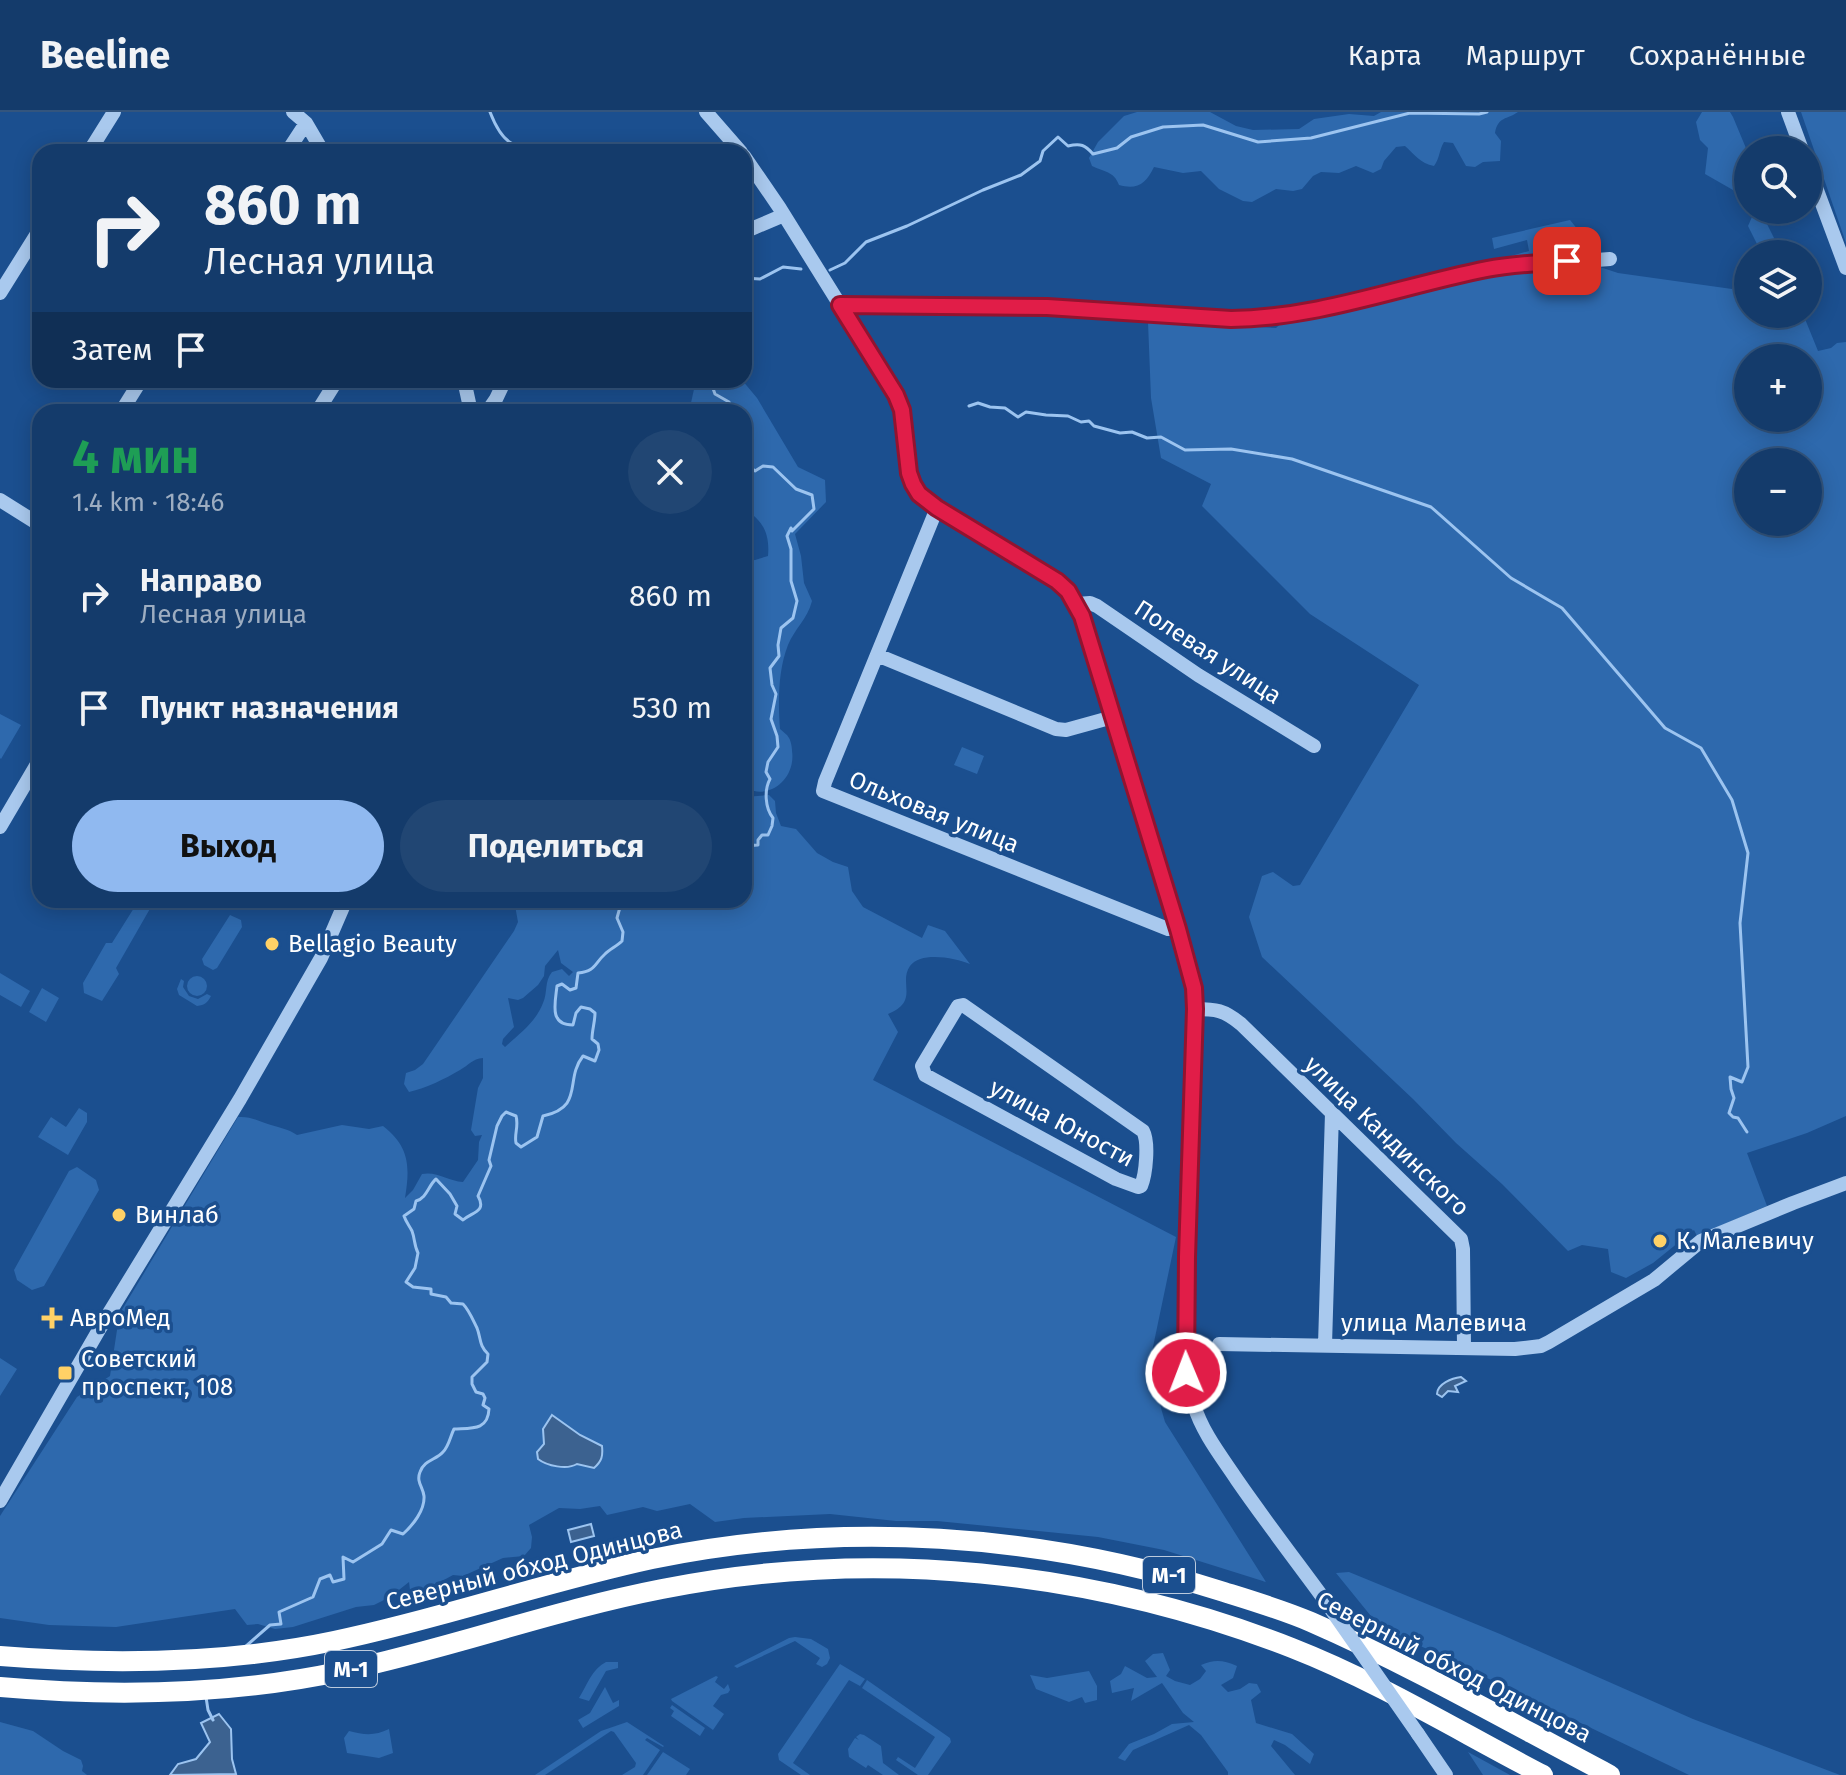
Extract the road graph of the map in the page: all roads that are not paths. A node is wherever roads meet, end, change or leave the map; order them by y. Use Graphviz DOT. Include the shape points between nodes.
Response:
graph roads {
  1 [pos="114,112"];
  2 [pos="706,112"];
  3 [pos="1788,112"];
  4 [pos="298,115"];
  5 [pos="1797,136"];
  6 [pos="94,144"];
  7 [pos="289,144"];
  8 [pos="318,144"];
  9 [pos="733,144"];
  10 [pos="752,169"];
  11 [pos="1822,204"];
  12 [pos="784,215"];
  13 [pos="752,229"];
  14 [pos="32,242"];
  15 [pos="1610,259"];
  16 [pos="1846,268"];
  17 [pos="0,293"];
  18 [pos="840,305"];
  19 [pos="0,500"];
  20 [pos="937,508"];
  21 [pos="32,520"];
  22 [pos="1077,604"];
  23 [pos="877,655"];
  24 [pos="1113,717"];
  25 [pos="1314,746"];
  26 [pos="32,773"];
  27 [pos="0,827"];
  28 [pos="343,908"];
  29 [pos="1178,929"];
  30 [pos="1195,1009"];
  31 [pos="1004,1034"];
  32 [pos="1332,1113"];
  33 [pos="1846,1183"];
  34 [pos="1219,1344"];
  35 [pos="1325,1345"];
  36 [pos="1464,1347"];
  37 [pos="0,1501"];
  38 [pos="0,1656"];
  39 [pos="0,1687"];
  40 [pos="1446,1775"];
  41 [pos="1543,1775"];
  42 [pos="1610,1775"];
  1 -- 6 [label="street"];
  2 -- 9 [label="street"];
  3 -- 5 [label="street"];
  4 -- 7 [label="street"];
  4 -- 8 [label="street"];
  10 -- 12 [label="street"];
  11 -- 16 [label="street"];
  12 -- 13 [label="street"];
  12 -- 18 [label="street"];
  14 -- 17 [label="street"];
  15 -- 18 [label="street" via="1489,268 1258,319 1047,307"];
  18 -- 20 [label="street" via="896,395 909,473 919,494"];
  19 -- 21 [label="street"];
  20 -- 22 [label="street" via="1057,581"];
  20 -- 23 [label="street, Ольховая улица"];
  22 -- 24 [label="street"];
  22 -- 25 [label="street, Полевая улица" via="1097,606"];
  23 -- 24 [label="street" via="1056,729"];
  23 -- 29 [label="street, Ольховая улица" via="823,791"];
  24 -- 29 [label="street"];
  26 -- 27 [label="street"];
  28 -- 37 [label="street" via="321,958 240,1099"];
  29 -- 30 [label="street"];
  30 -- 32 [label="street, улица Кандинского" via="1230,1015"];
  30 -- 40 [label="street, bridge" via="1186,1373 1195,1408 1256,1508"];
  31 -- 31 [label="street, улица Юности" via="1145,1134 1141,1186 1116,1179 923,1071 958,1006 969,1008"];
  32 -- 35 [label="street"];
  32 -- 36 [label="street, улица Кандинского" via="1461,1239"];
  33 -- 36 [label="street, улица Малевича" via="1701,1241 1654,1280 1541,1346"];
  34 -- 35 [label="street, улица Малевича"];
  35 -- 36 [label="street, улица Малевича"];
  38 -- 42 [label="highway, Северный обход Одинцова / М-1" via="142,1662 295,1648 688,1553 803,1539 957,1540 1109,1561 1254,1601 1357,1643"];
  39 -- 41 [label="highway, М-1" via="143,1693 300,1679 693,1583 805,1570 896,1568 1008,1576 1103,1591 1193,1615 1344,1671"];
}
